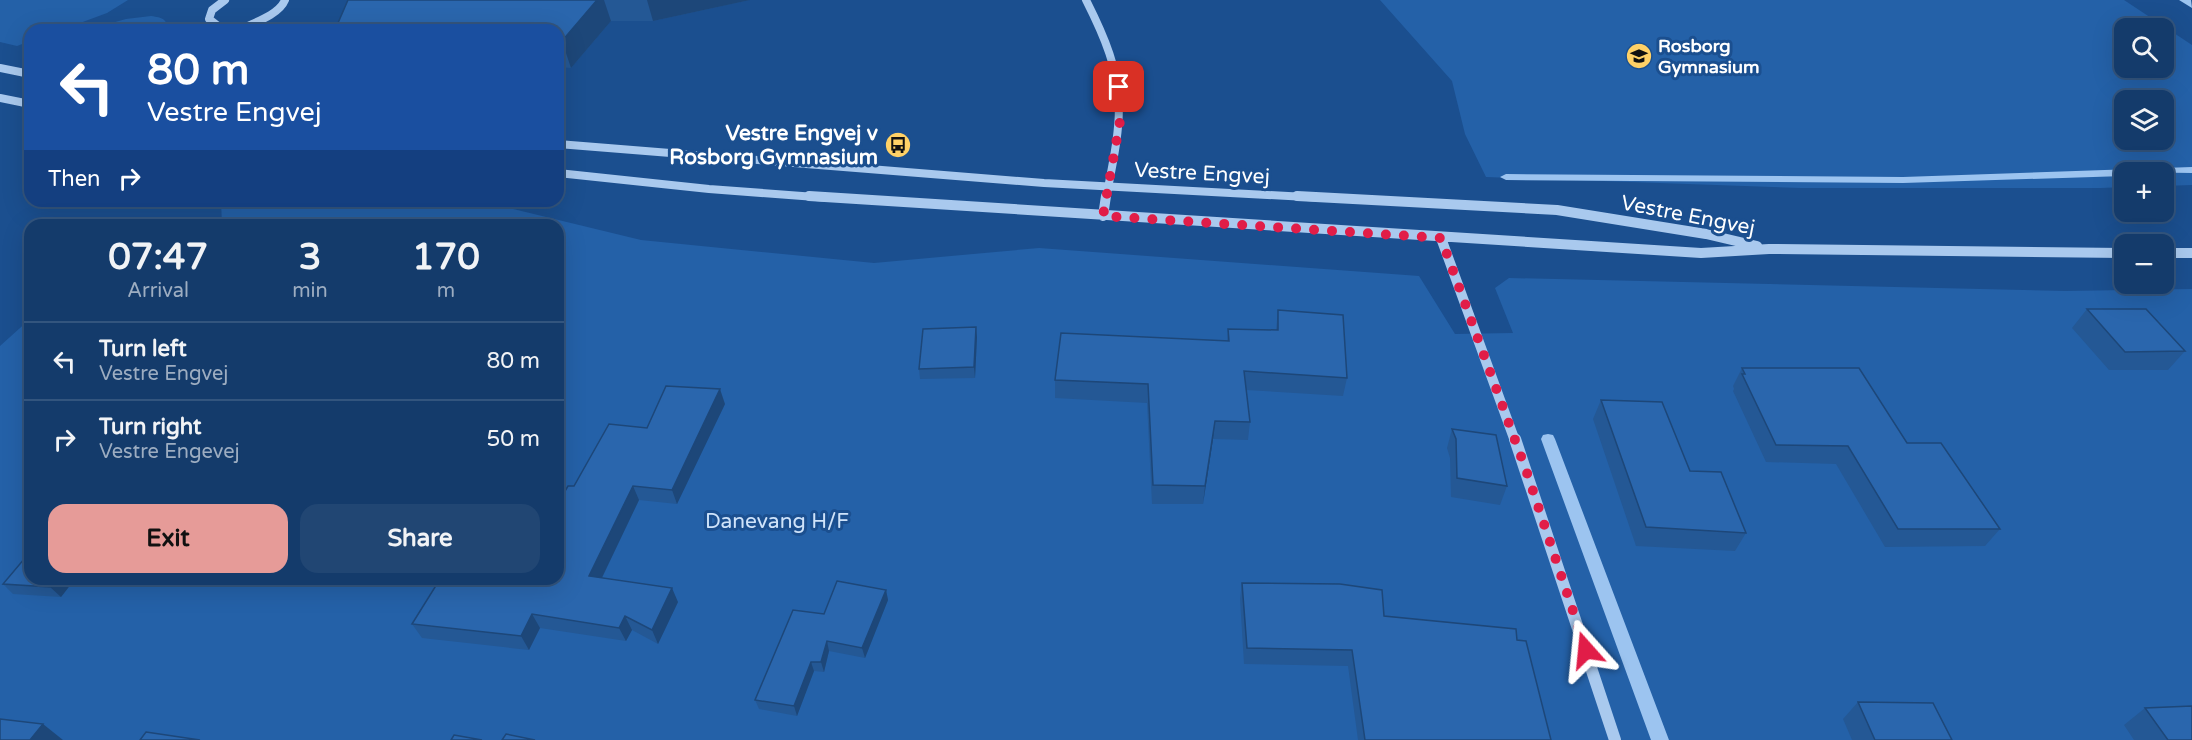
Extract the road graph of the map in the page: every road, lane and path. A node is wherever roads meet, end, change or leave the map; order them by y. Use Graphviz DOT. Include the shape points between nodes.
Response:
graph roads {
  1 [pos="225,0"];
  2 [pos="285,0"];
  3 [pos="1086,0"];
  4 [pos="215,24"];
  5 [pos="252,24"];
  6 [pos="0,68"];
  7 [pos="24,73"];
  8 [pos="0,98"];
  9 [pos="24,103"];
  10 [pos="564,144"];
  11 [pos="564,174"];
  12 [pos="1107,186"];
  13 [pos="1103,216"];
  14 [pos="1441,238"];
  15 [pos="1769,249"];
  16 [pos="2114,253"];
  17 [pos="2174,253"];
  18 [pos="2192,253"];
  19 [pos="1616,740"];
  1 -- 4 [label="street" via="212,10 209,19"];
  2 -- 5 [label="street"];
  3 -- 12 [label="street" via="1111,52 1119,87 1120,121"];
  6 -- 7 [label="street"];
  8 -- 9 [label="street"];
  10 -- 12 [label="street, Vestre Engvej"];
  11 -- 13 [label="street, Vestre Engvej" via="709,189"];
  12 -- 13 [label="street"];
  12 -- 15 [label="street, Vestre Engvej" via="1557,210 1706,234"];
  13 -- 14 [label="street, Vestre Engvej"];
  14 -- 15 [label="street, Vestre Engvej" via="1701,253"];
  14 -- 19 [label="street" via="1526,470"];
  15 -- 16 [label="street, Vestre Engvej"];
  17 -- 18 [label="street"];
}
